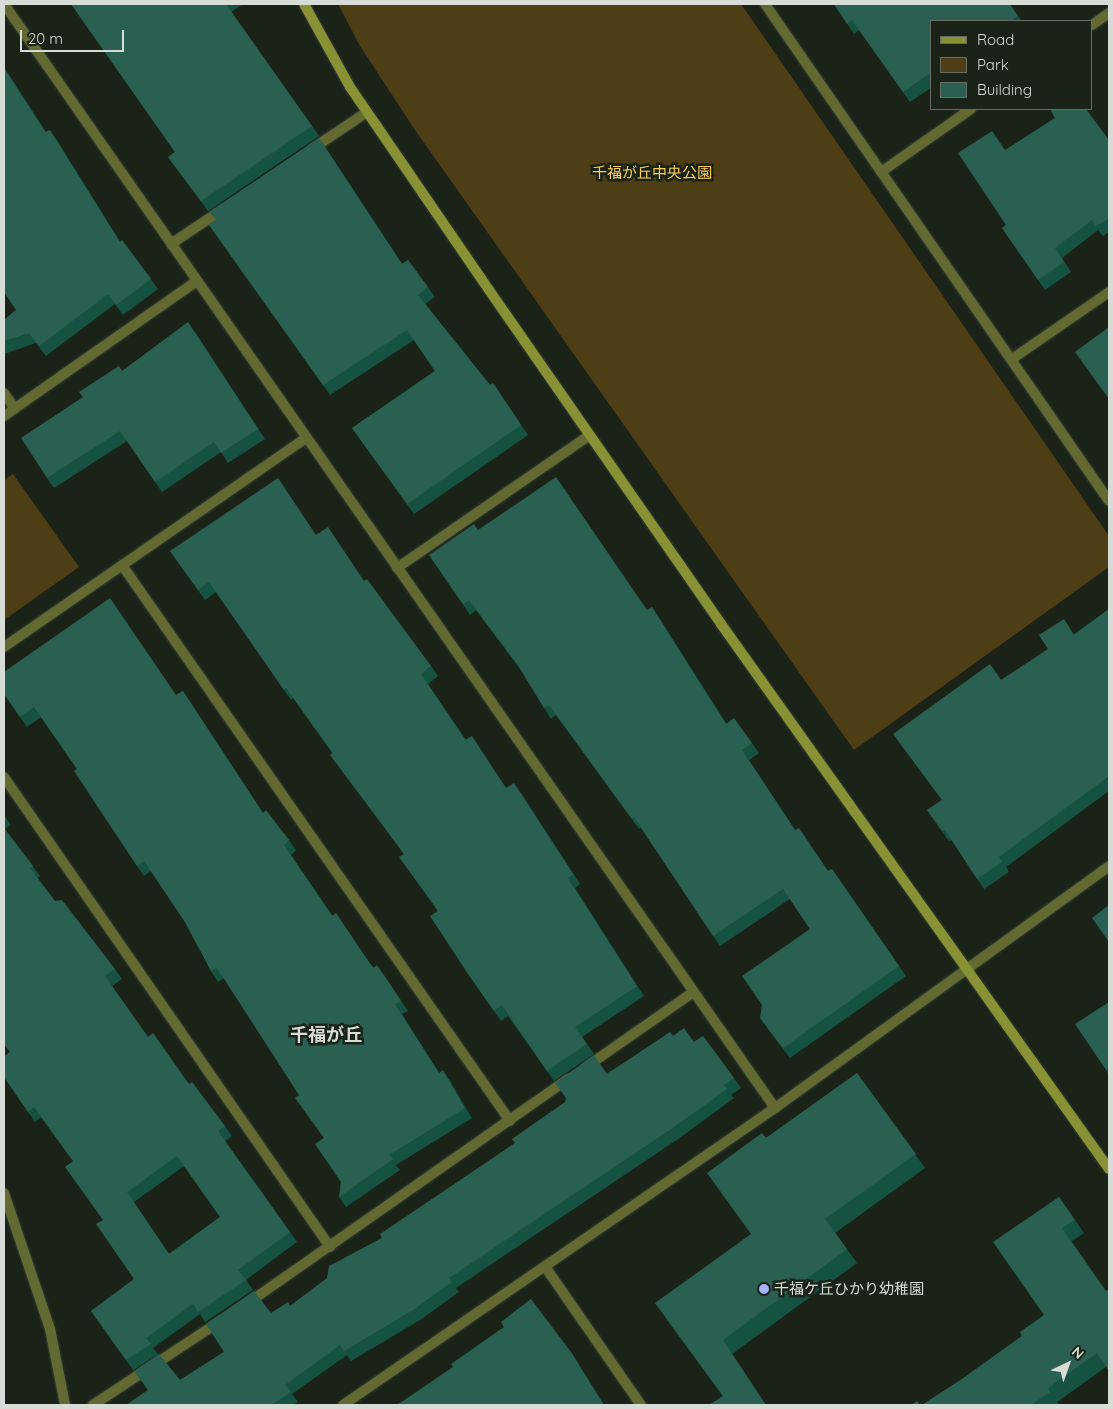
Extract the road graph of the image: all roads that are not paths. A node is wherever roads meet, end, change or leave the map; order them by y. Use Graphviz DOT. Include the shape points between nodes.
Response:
graph roads {
  1 [pos="4,4"];
  2 [pos="304,4"];
  3 [pos="765,4"];
  4 [pos="1109,13"];
  5 [pos="1093,24"];
  6 [pos="970,110"];
  7 [pos="367,112"];
  8 [pos="302,156"];
  9 [pos="880,172"];
  10 [pos="236,200"];
  11 [pos="171,244"];
  12 [pos="197,281"];
  13 [pos="1109,292"];
  14 [pos="1012,359"];
  15 [pos="4,393"];
  16 [pos="15,408"];
  17 [pos="4,416"];
  18 [pos="590,435"];
  19 [pos="306,438"];
  20 [pos="1109,501"];
  21 [pos="122,565"];
  22 [pos="397,568"];
  23 [pos="4,647"];
  24 [pos="4,777"];
  25 [pos="1109,866"];
  26 [pos="967,970"];
  27 [pos="692,993"];
  28 [pos="775,1108"];
  29 [pos="510,1121"];
  30 [pos="1109,1169"];
  31 [pos="4,1193"];
  32 [pos="330,1247"];
  33 [pos="546,1268"];
  34 [pos="65,1405"];
  35 [pos="94,1405"];
  36 [pos="343,1405"];
  37 [pos="641,1405"];
  1 -- 11 [label="street"];
  2 -- 7 [label="street"];
  3 -- 9 [label="street"];
  4 -- 5 [label="street"];
  6 -- 9 [label="street"];
  7 -- 8 [label="street"];
  7 -- 18 [label="street"];
  9 -- 14 [label="street"];
  10 -- 11 [label="street"];
  11 -- 12 [label="street"];
  12 -- 16 [label="street"];
  12 -- 19 [label="street"];
  13 -- 14 [label="street"];
  14 -- 20 [label="street"];
  15 -- 16 [label="street"];
  16 -- 17 [label="street"];
  18 -- 22 [label="street"];
  18 -- 26 [label="street"];
  19 -- 21 [label="street"];
  19 -- 22 [label="street"];
  21 -- 23 [label="street"];
  21 -- 29 [label="street"];
  22 -- 27 [label="street"];
  24 -- 32 [label="street"];
  25 -- 26 [label="street"];
  26 -- 28 [label="street"];
  26 -- 30 [label="street"];
  27 -- 28 [label="street"];
  27 -- 29 [label="street"];
  28 -- 33 [label="street"];
  29 -- 32 [label="street"];
  31 -- 34 [label="street" via="50,1329"];
  32 -- 35 [label="street"];
  33 -- 36 [label="street"];
  33 -- 37 [label="street"];
}
